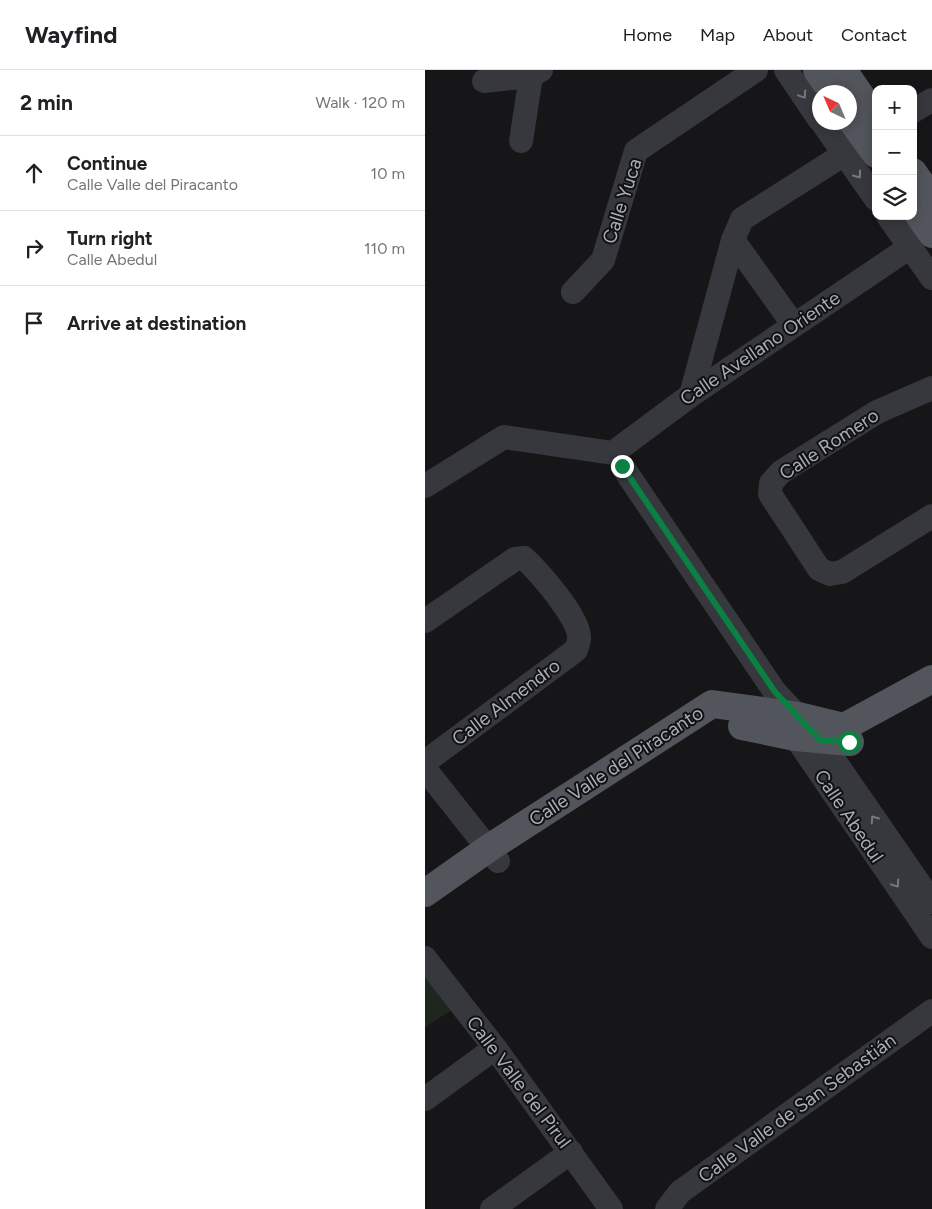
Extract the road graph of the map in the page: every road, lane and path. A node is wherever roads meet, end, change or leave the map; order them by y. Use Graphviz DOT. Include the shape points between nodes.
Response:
graph roads {
  1 [pos="756,70"];
  2 [pos="786,70"];
  3 [pos="817,70"];
  4 [pos="843,70"];
  5 [pos="536,73"];
  6 [pos="484,81"];
  7 [pos="827,85"];
  8 [pos="932,100"];
  9 [pos="812,109"];
  10 [pos="917,109"];
  11 [pos="857,123"];
  12 [pos="827,130"];
  13 [pos="872,134"];
  14 [pos="872,135"];
  15 [pos="872,137"];
  16 [pos="521,141"];
  17 [pos="843,154"];
  18 [pos="915,175"];
  19 [pos="872,194"];
  20 [pos="932,199"];
  21 [pos="894,220"];
  22 [pos="916,220"];
  23 [pos="733,240"];
  24 [pos="921,240"];
  25 [pos="932,278"];
  26 [pos="573,292"];
  27 [pos="793,324"];
  28 [pos="932,388"];
  29 [pos="691,395"];
  30 [pos="617,459"];
  31 [pos="425,486"];
  32 [pos="932,516"];
  33 [pos="425,621"];
  34 [pos="932,679"];
  35 [pos="932,697"];
  36 [pos="794,720"];
  37 [pos="425,762"];
  38 [pos="425,769"];
  39 [pos="493,854"];
  40 [pos="427,898"];
  41 [pos="932,902"];
  42 [pos="932,937"];
  43 [pos="425,958"];
  44 [pos="932,1011"];
  45 [pos="495,1048"];
  46 [pos="425,1099"];
  47 [pos="571,1152"];
  48 [pos="492,1209"];
  49 [pos="611,1209"];
  50 [pos="667,1209"];
  1 -- 26 [label="street, Calle Yuca" via="636,151 603,260"];
  2 -- 9 [label="street, one-way"];
  3 -- 7 [label="main road"];
  4 -- 13 [label="main road"];
  5 -- 6 [label="street"];
  5 -- 16 [label="street"];
  8 -- 10 [label="street"];
  11 -- 14 [label="main road"];
  12 -- 17 [label="street"];
  15 -- 17 [label="street"];
  17 -- 19 [label="street, one-way"];
  17 -- 23 [label="street" via="742,219"];
  18 -- 20 [label="main road"];
  21 -- 24 [label="street"];
  22 -- 24 [label="main road"];
  23 -- 27 [label="street"];
  23 -- 29 [label="street"];
  24 -- 25 [label="street"];
  24 -- 27 [label="street, Calle Avellano Oriente"];
  27 -- 29 [label="street, Calle Avellano Oriente"];
  28 -- 32 [label="street, Calle Romero" via="877,412 781,472 771,484 770,494 819,569 830,574 842,572"];
  29 -- 30 [label="street, Calle Avellano Oriente"];
  30 -- 31 [label="street" via="504,438"];
  30 -- 36 [label="street, Calle Abedul"];
  33 -- 37 [label="street, Calle Almendro" via="515,559 524,558 537,570 575,623 579,638 576,650"];
  34 -- 36 [label="main road, Calle Valle del Piracanto" via="844,727"];
  35 -- 36 [label="main road, Calle Valle del Piracanto" via="849,742"];
  36 -- 39 [label="main road, Calle Valle del Piracanto" via="712,704"];
  41 -- 36 [label="street, Calle Abedul, one-way"];
  36 -- 42 [label="street, Calle Abedul, one-way"];
  38 -- 39 [label="street"];
  39 -- 40 [label="main road, Calle Valle del Piracanto"];
  43 -- 45 [label="street, Calle Valle del Pirul"];
  44 -- 50 [label="street, Calle Valle de San Sebastián" via="680,1192"];
  45 -- 46 [label="street"];
  45 -- 47 [label="street, Calle Valle del Pirul"];
  47 -- 48 [label="street"];
  47 -- 49 [label="street, Calle Valle del Pirul"];
}
